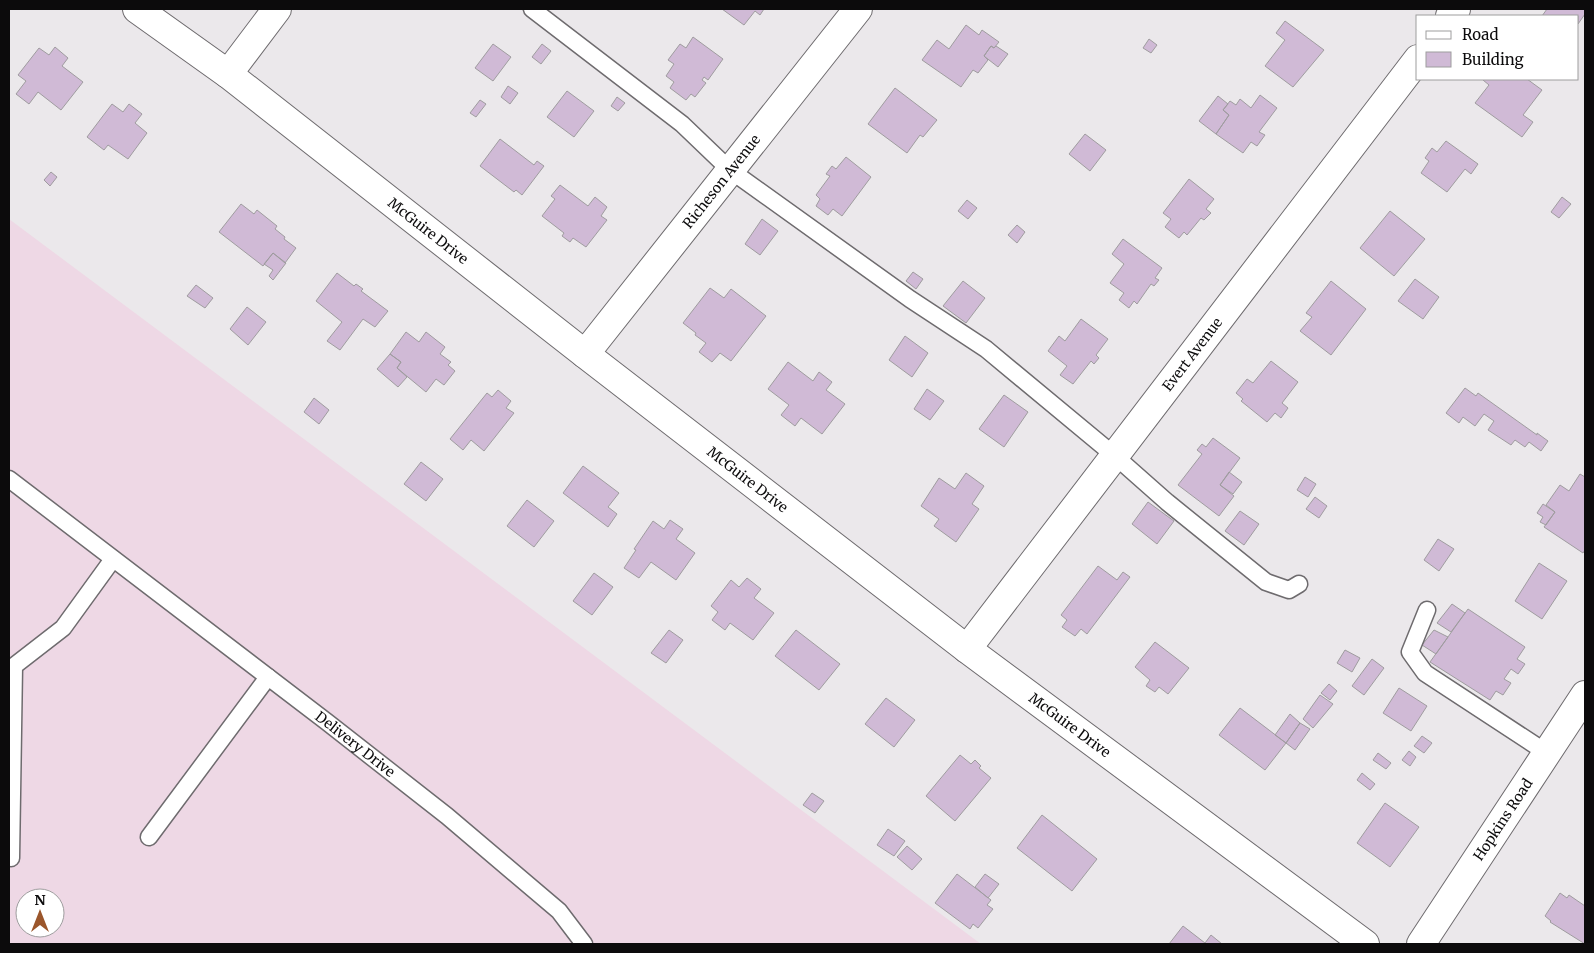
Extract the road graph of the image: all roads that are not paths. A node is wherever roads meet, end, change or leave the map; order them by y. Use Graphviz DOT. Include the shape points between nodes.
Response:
graph roads {
  1 [pos="137,9"];
  2 [pos="277,9"];
  3 [pos="532,9"];
  4 [pos="858,9"];
  5 [pos="1416,62"];
  6 [pos="228,74"];
  7 [pos="730,170"];
  8 [pos="584,354"];
  9 [pos="1115,456"];
  10 [pos="9,479"];
  11 [pos="113,559"];
  12 [pos="1299,584"];
  13 [pos="1427,610"];
  14 [pos="967,649"];
  15 [pos="268,677"];
  16 [pos="1582,706"];
  17 [pos="1547,753"];
  18 [pos="149,837"];
  19 [pos="11,858"];
  20 [pos="584,944"];
  21 [pos="1365,944"];
  22 [pos="1421,944"];
  1 -- 6 [label="street, McGuire Drive"];
  2 -- 6 [label="street"];
  3 -- 7 [label="lane" via="682,124"];
  4 -- 7 [label="street, Richeson Avenue"];
  5 -- 9 [label="street, Evert Avenue"];
  6 -- 8 [label="street, McGuire Drive"];
  7 -- 8 [label="street, Richeson Avenue"];
  7 -- 9 [label="lane" via="910,299 986,349"];
  8 -- 14 [label="street, McGuire Drive"];
  9 -- 12 [label="lane" via="1266,582 1289,590"];
  9 -- 14 [label="street, Evert Avenue"];
  10 -- 11 [label="lane, Delivery Drive"];
  11 -- 15 [label="lane, Delivery Drive"];
  11 -- 19 [label="lane" via="63,628 14,666"];
  13 -- 17 [label="lane" via="1410,652 1425,673"];
  14 -- 21 [label="street, McGuire Drive"];
  15 -- 18 [label="lane"];
  15 -- 20 [label="lane, Delivery Drive" via="447,816 559,911"];
  16 -- 17 [label="street, Hopkins Road"];
  17 -- 22 [label="street, Hopkins Road"];
}
